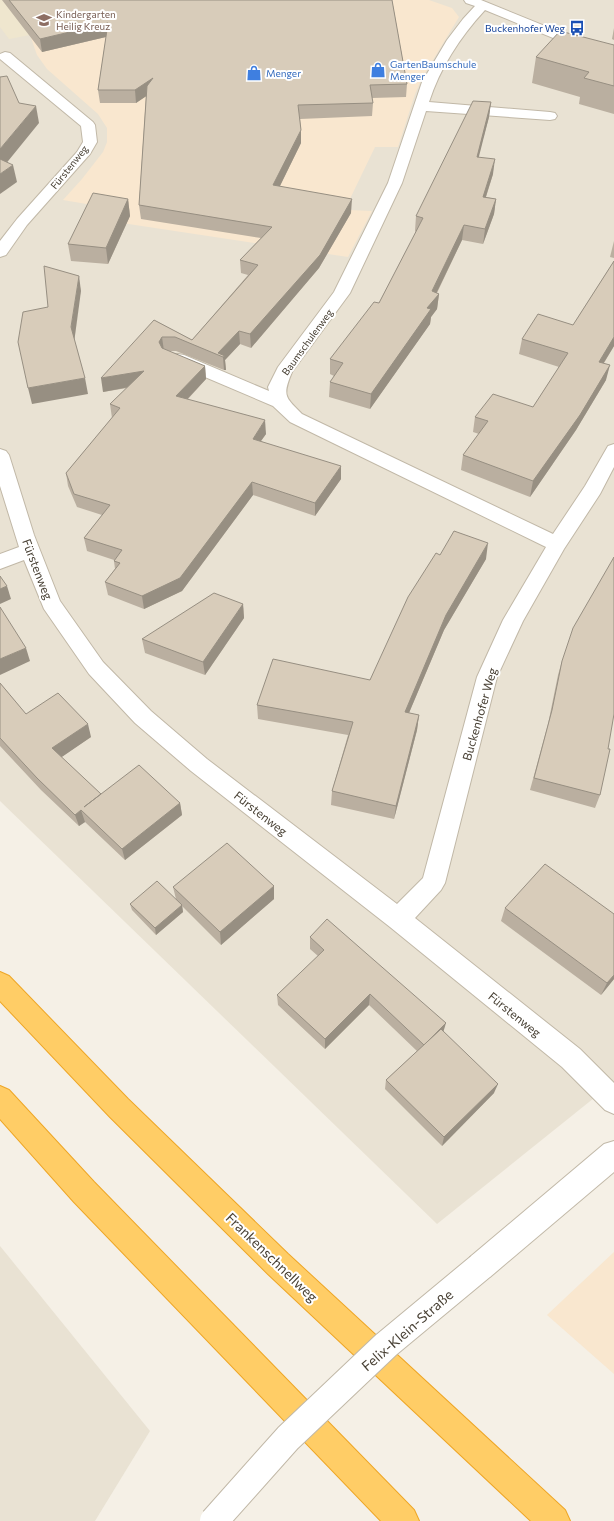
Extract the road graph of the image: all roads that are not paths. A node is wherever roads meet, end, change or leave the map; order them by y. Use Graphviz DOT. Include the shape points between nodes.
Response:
graph roads {
  1 [pos="476,3"];
  2 [pos="5,56"];
  3 [pos="614,59"];
  4 [pos="421,106"];
  5 [pos="550,116"];
  6 [pos="0,252"];
  7 [pos="170,356"];
  8 [pos="280,402"];
  9 [pos="614,450"];
  10 [pos="0,455"];
  11 [pos="557,544"];
  12 [pos="30,550"];
  13 [pos="0,562"];
  14 [pos="398,919"];
  15 [pos="0,984"];
  16 [pos="0,1099"];
  17 [pos="614,1101"];
  18 [pos="614,1154"];
  19 [pos="214,1521"];
  20 [pos="403,1521"];
  21 [pos="554,1521"];
  1 -- 3 [label="street"];
  1 -- 4 [label="street, Baumschulenweg" via="429,82"];
  2 -- 6 [label="street, Fürstenweg" via="88,125 90,142 83,154 22,222"];
  4 -- 5 [label="street"];
  4 -- 8 [label="street, Baumschulenweg" via="395,183 342,293 284,371 276,387"];
  7 -- 8 [label="street"];
  8 -- 11 [label="street" via="296,418"];
  9 -- 11 [label="street, Buckenhofer Weg" via="593,489"];
  10 -- 12 [label="street, Fürstenweg"];
  11 -- 14 [label="street, Buckenhofer Weg" via="513,620 487,677 433,883"];
  12 -- 13 [label="street"];
  12 -- 14 [label="street, Fürstenweg" via="51,604 67,628 96,668 143,717 199,765"];
  14 -- 17 [label="street, Fürstenweg" via="571,1058"];
  15 -- 21 [label="highway, Frankenschnellweg" via="119,1108 278,1264"];
  16 -- 20 [label="highway" via="84,1192"];
  18 -- 19 [label="street, Felix-Klein-Straße, bridge" via="386,1345 288,1438"];
}
